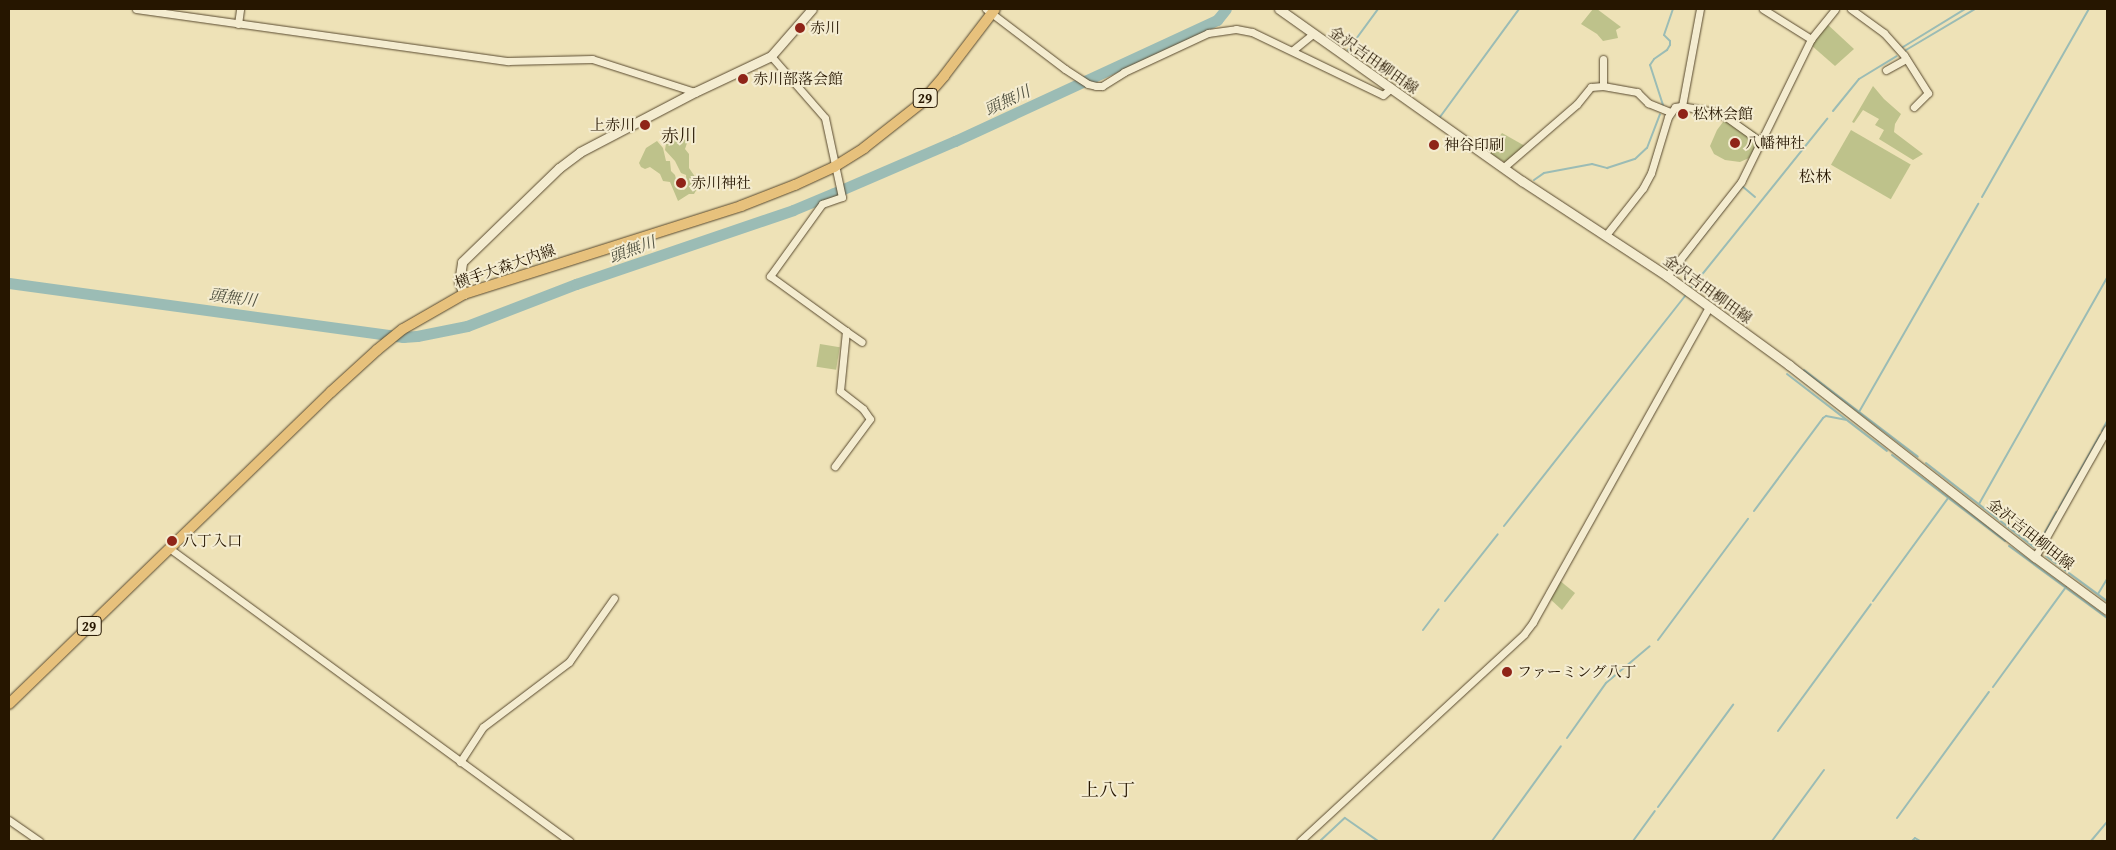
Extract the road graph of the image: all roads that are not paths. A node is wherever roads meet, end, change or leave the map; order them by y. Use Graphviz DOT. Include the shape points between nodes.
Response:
graph roads {
  1 [pos="136,9"];
  2 [pos="240,9"];
  3 [pos="812,9"];
  4 [pos="1279,9"];
  5 [pos="1700,9"];
  6 [pos="1763,9"];
  7 [pos="1835,9"];
  8 [pos="1851,9"];
  9 [pos="991,10"];
  10 [pos="238,24"];
  11 [pos="1313,34"];
  12 [pos="1811,39"];
  13 [pos="1293,50"];
  14 [pos="771,56"];
  15 [pos="1603,59"];
  16 [pos="1906,59"];
  17 [pos="1886,70"];
  18 [pos="1603,86"];
  19 [pos="1391,88"];
  20 [pos="695,92"];
  21 [pos="1682,106"];
  22 [pos="1914,107"];
  23 [pos="1670,112"];
  24 [pos="1761,142"];
  25 [pos="834,166"];
  26 [pos="1504,167"];
  27 [pos="1606,235"];
  28 [pos="1667,276"];
  29 [pos="464,294"];
  30 [pos="1709,307"];
  31 [pos="846,331"];
  32 [pos="862,342"];
  33 [pos="2107,429"];
  34 [pos="835,466"];
  35 [pos="169,548"];
  36 [pos="2035,557"];
  37 [pos="614,598"];
  38 [pos="2107,610"];
  39 [pos="9,704"];
  40 [pos="460,762"];
  41 [pos="10,822"];
  42 [pos="40,841"];
  43 [pos="569,841"];
  44 [pos="1300,841"];
  1 -- 10 [label="street"];
  2 -- 10 [label="street"];
  3 -- 14 [label="main road"];
  4 -- 11 [label="main road, 金沢吉田柳田線"];
  5 -- 21 [label="street"];
  6 -- 12 [label="street"];
  7 -- 12 [label="street"];
  8 -- 16 [label="street" via="1884,34"];
  9 -- 13 [label="street" via="1065,69 1088,84 1102,86 1124,72 1221,30 1252,32"];
  9 -- 25 [label="main road, 横手大森大内線 / 29" via="920,104 864,148"];
  10 -- 20 [label="street" via="508,61 592,59"];
  11 -- 13 [label="street"];
  11 -- 19 [label="main road, 金沢吉田柳田線"];
  12 -- 24 [label="street"];
  13 -- 19 [label="street" via="1383,95"];
  14 -- 20 [label="main road"];
  14 -- 25 [label="street" via="825,118"];
  15 -- 18 [label="street"];
  16 -- 17 [label="street"];
  16 -- 22 [label="street" via="1928,93"];
  18 -- 23 [label="street" via="1637,92 1648,103"];
  18 -- 26 [label="street" via="1591,87 1577,104"];
  19 -- 26 [label="main road, 金沢吉田柳田線"];
  20 -- 29 [label="main road" via="580,152 559,168 462,262 459,282"];
  21 -- 23 [label="street"];
  21 -- 24 [label="street" via="1716,112"];
  23 -- 27 [label="street" via="1651,173"];
  24 -- 28 [label="street" via="1741,182"];
  25 -- 29 [label="main road, 横手大森大内線 / 29" via="741,206"];
  25 -- 31 [label="street" via="842,197 822,204 770,276"];
  26 -- 27 [label="main road, 金沢吉田柳田線"];
  27 -- 28 [label="main road, 金沢吉田柳田線"];
  28 -- 30 [label="main road, 金沢吉田柳田線"];
  29 -- 35 [label="main road, 横手大森大内線 / 29" via="403,330 377,350"];
  30 -- 36 [label="main road, 金沢吉田柳田線" via="1882,436"];
  30 -- 44 [label="street" via="1524,634"];
  31 -- 32 [label="street"];
  31 -- 34 [label="street" via="840,390 870,418"];
  33 -- 36 [label="street"];
  35 -- 39 [label="main road, 横手大森大内線 / 29"];
  35 -- 40 [label="street"];
  36 -- 38 [label="main road, 金沢吉田柳田線"];
  37 -- 40 [label="street" via="569,662 483,727"];
  40 -- 43 [label="street"];
  41 -- 42 [label="street"];
}
